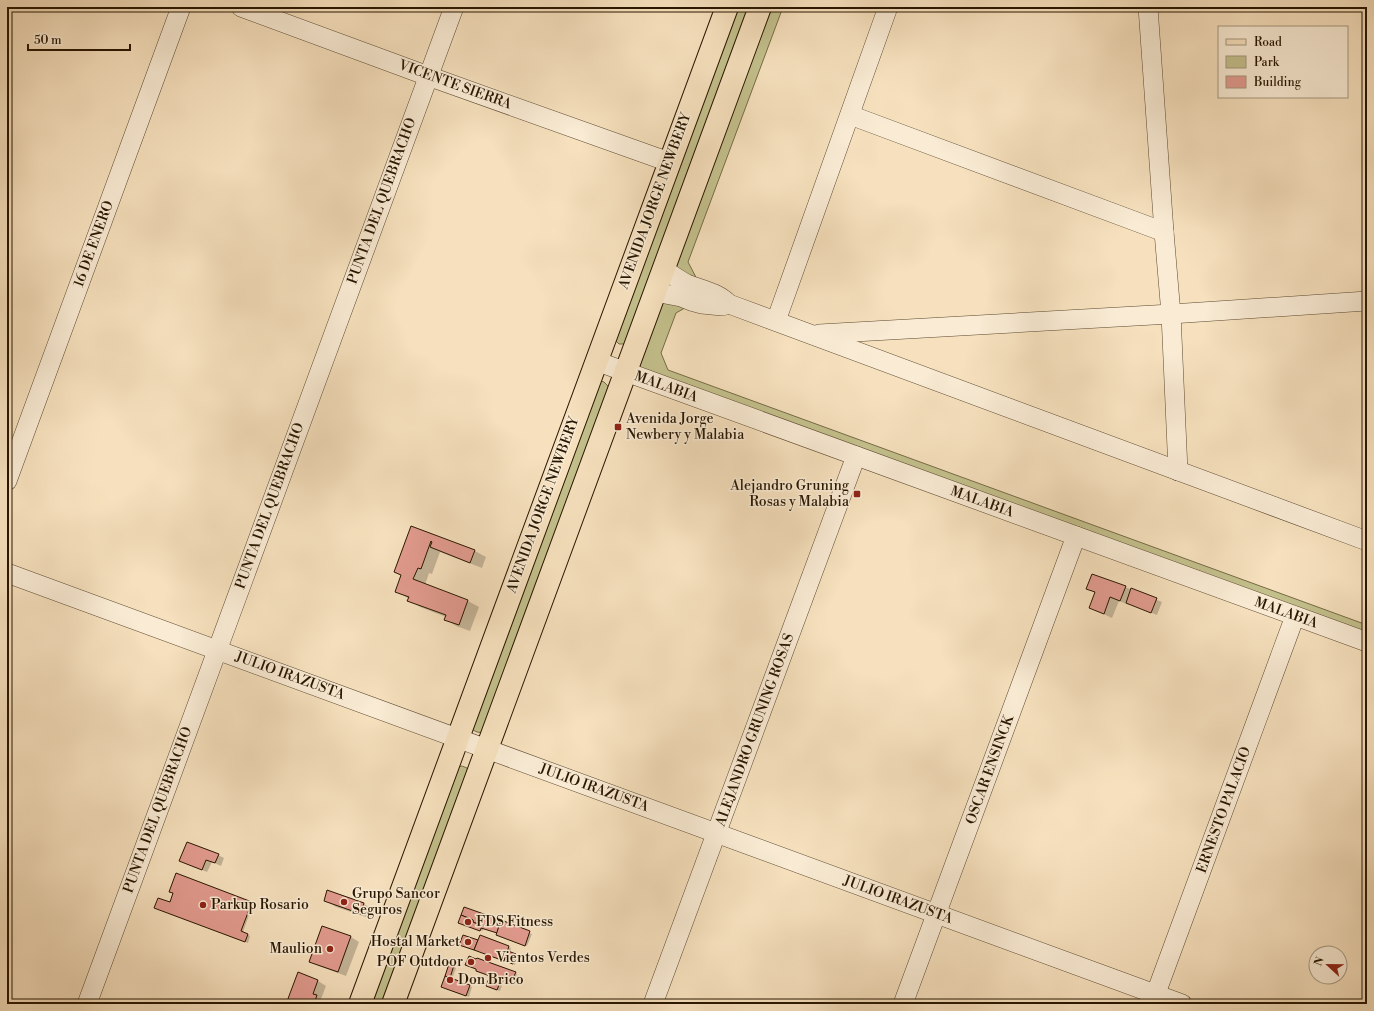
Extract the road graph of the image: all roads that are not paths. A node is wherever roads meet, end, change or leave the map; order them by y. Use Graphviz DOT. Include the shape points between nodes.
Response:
graph roads {
  1 [pos="181,7"];
  2 [pos="241,7"];
  3 [pos="454,7"];
  4 [pos="727,7"];
  5 [pos="760,7"];
  6 [pos="888,7"];
  7 [pos="1148,7"];
  8 [pos="428,76"];
  9 [pos="850,115"];
  10 [pos="670,162"];
  11 [pos="1164,232"];
  12 [pos="663,269"];
  13 [pos="655,292"];
  14 [pos="1367,301"];
  15 [pos="729,304"];
  16 [pos="1171,314"];
  17 [pos="776,321"];
  18 [pos="812,335"];
  19 [pos="596,361"];
  20 [pos="625,372"];
  21 [pos="856,456"];
  22 [pos="1178,471"];
  23 [pos="7,481"];
  24 [pos="1076,536"];
  25 [pos="1367,541"];
  26 [pos="7,572"];
  27 [pos="1295,616"];
  28 [pos="1367,642"];
  29 [pos="217,650"];
  30 [pos="458,738"];
  31 [pos="487,749"];
  32 [pos="716,833"];
  33 [pos="937,914"];
  34 [pos="1154,999"];
  35 [pos="86,1004"];
  36 [pos="360,1004"];
  37 [pos="393,1004"];
  38 [pos="653,1004"];
  39 [pos="903,1004"];
  40 [pos="1182,1004"];
  1 -- 23 [label="street, 16 DE ENERO"];
  2 -- 8 [label="street, VICENTE SIERRA"];
  3 -- 8 [label="street, PUNTA DEL QUEBRACHO"];
  4 -- 10 [label="main road, AVENIDA JORGE NEWBERY"];
  5 -- 12 [label="main road"];
  6 -- 9 [label="street"];
  7 -- 11 [label="street"];
  8 -- 10 [label="street, VICENTE SIERRA"];
  8 -- 29 [label="street, PUNTA DEL QUEBRACHO"];
  9 -- 11 [label="street"];
  9 -- 17 [label="street"];
  10 -- 19 [label="main road, AVENIDA JORGE NEWBERY"];
  11 -- 16 [label="street"];
  12 -- 13 [label="main road"];
  12 -- 15 [label="street" via="686,283 723,298"];
  13 -- 15 [label="street" via="702,304"];
  13 -- 20 [label="main road"];
  14 -- 16 [label="street"];
  15 -- 17 [label="street"];
  16 -- 18 [label="street"];
  16 -- 22 [label="street"];
  17 -- 18 [label="street"];
  18 -- 22 [label="street"];
  19 -- 20 [label="street, MALABIA"];
  19 -- 30 [label="main road, AVENIDA JORGE NEWBERY"];
  20 -- 21 [label="street, MALABIA"];
  20 -- 31 [label="main road"];
  21 -- 24 [label="street, MALABIA"];
  21 -- 32 [label="street, ALEJANDRO GRUNING ROSAS"];
  22 -- 25 [label="street"];
  24 -- 27 [label="street, MALABIA"];
  24 -- 33 [label="street, OSCAR ENSINCK"];
  26 -- 29 [label="street, JULIO IRAZUSTA"];
  27 -- 28 [label="street, MALABIA"];
  27 -- 34 [label="street, ERNESTO PALACIO"];
  29 -- 30 [label="street, JULIO IRAZUSTA"];
  29 -- 35 [label="street, PUNTA DEL QUEBRACHO"];
  30 -- 31 [label="street, JULIO IRAZUSTA"];
  30 -- 36 [label="main road, AVENIDA JORGE NEWBERY"];
  31 -- 32 [label="street, JULIO IRAZUSTA"];
  31 -- 37 [label="main road"];
  32 -- 33 [label="street, JULIO IRAZUSTA"];
  32 -- 38 [label="street, ALEJANDRO GRUNING ROSAS"];
  33 -- 34 [label="street, JULIO IRAZUSTA"];
  33 -- 39 [label="street, OSCAR ENSINCK"];
  34 -- 40 [label="street, JULIO IRAZUSTA"];
}
